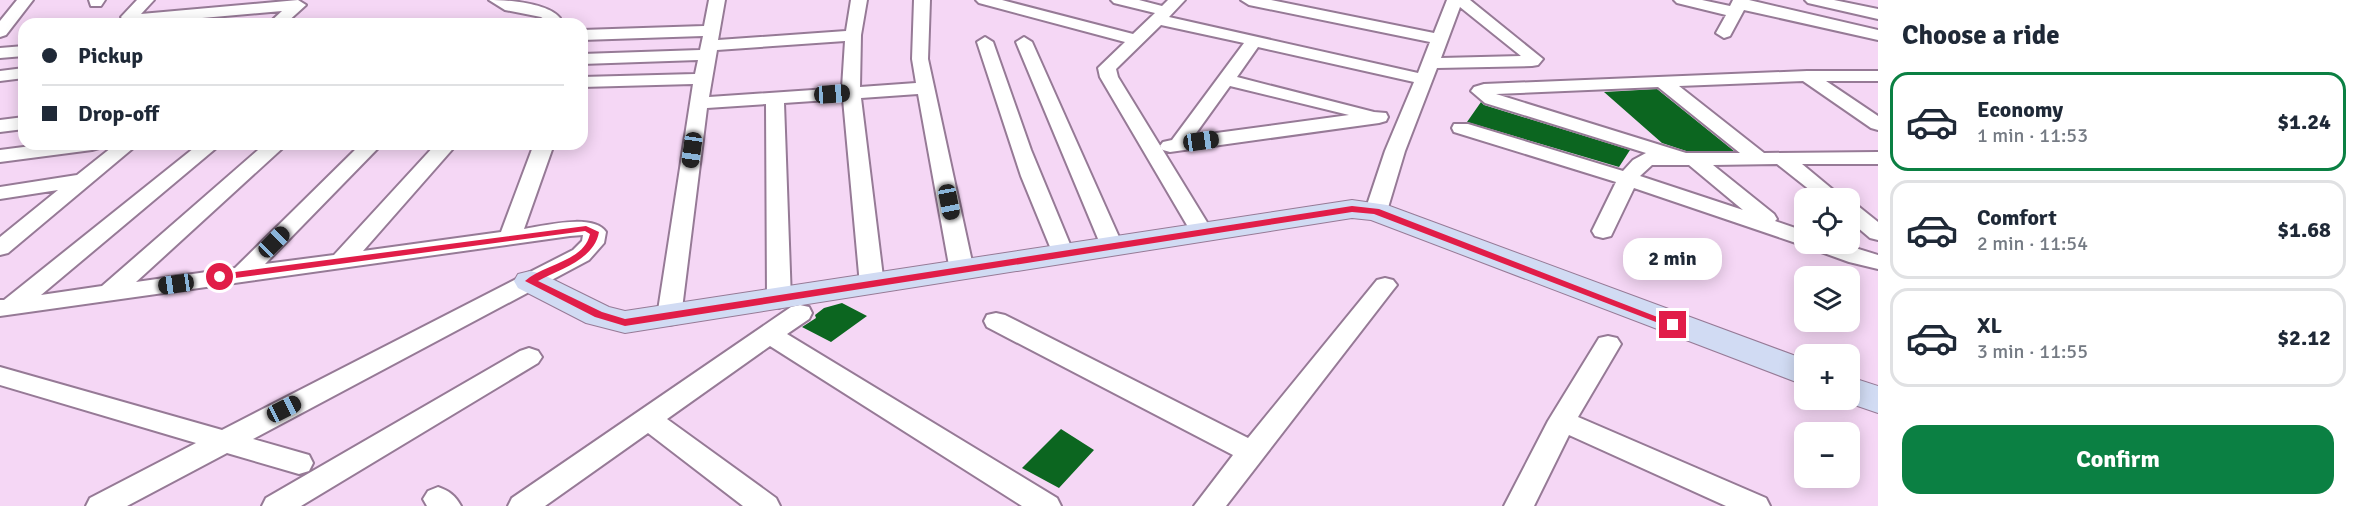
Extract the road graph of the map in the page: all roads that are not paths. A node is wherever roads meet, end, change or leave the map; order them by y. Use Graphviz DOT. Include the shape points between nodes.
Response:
graph roads {
  1 [pos="25,0"];
  2 [pos="146,0"];
  3 [pos="209,0"];
  4 [pos="223,0"];
  5 [pos="497,0"];
  6 [pos="558,0"];
  7 [pos="717,0"];
  8 [pos="859,0"];
  9 [pos="922,0"];
  10 [pos="984,0"];
  11 [pos="1119,0"];
  12 [pos="1249,0"];
  13 [pos="1455,0"];
  14 [pos="1461,0"];
  15 [pos="1682,0"];
  16 [pos="1813,0"];
  17 [pos="1738,5"];
  18 [pos="1167,10"];
  19 [pos="1878,14"];
  20 [pos="132,18"];
  21 [pos="146,18"];
  22 [pos="283,18"];
  23 [pos="548,18"];
  24 [pos="551,18"];
  25 [pos="0,32"];
  26 [pos="1724,33"];
  27 [pos="588,35"];
  28 [pos="853,35"];
  29 [pos="1878,35"];
  30 [pos="1439,39"];
  31 [pos="1137,40"];
  32 [pos="1254,41"];
  33 [pos="986,42"];
  34 [pos="1024,42"];
  35 [pos="710,44"];
  36 [pos="18,52"];
  37 [pos="0,53"];
  38 [pos="588,58"];
  39 [pos="1426,71"];
  40 [pos="18,74"];
  41 [pos="0,76"];
  42 [pos="1807,76"];
  43 [pos="1878,76"];
  44 [pos="703,79"];
  45 [pos="1227,80"];
  46 [pos="588,82"];
  47 [pos="1662,82"];
  48 [pos="926,88"];
  49 [pos="851,93"];
  50 [pos="775,98"];
  51 [pos="699,103"];
  52 [pos="1378,117"];
  53 [pos="18,124"];
  54 [pos="1406,124"];
  55 [pos="1878,124"];
  56 [pos="0,126"];
  57 [pos="1461,128"];
  58 [pos="1179,144"];
  59 [pos="46,150"];
  60 [pos="121,150"];
  61 [pos="203,150"];
  62 [pos="270,150"];
  63 [pos="366,150"];
  64 [pos="442,150"];
  65 [pos="459,150"];
  66 [pos="542,150"];
  67 [pos="1151,150"];
  68 [pos="0,156"];
  69 [pos="1686,158"];
  70 [pos="1759,158"];
  71 [pos="1781,158"];
  72 [pos="1875,160"];
  73 [pos="1628,179"];
  74 [pos="82,181"];
  75 [pos="1820,188"];
  76 [pos="0,193"];
  77 [pos="1376,211"];
  78 [pos="1860,219"];
  79 [pos="1776,228"];
  80 [pos="1202,231"];
  81 [pos="1603,231"];
  82 [pos="1878,233"];
  83 [pos="9,234"];
  84 [pos="1794,234"];
  85 [pos="510,237"];
  86 [pos="1112,246"];
  87 [pos="0,248"];
  88 [pos="1063,254"];
  89 [pos="1849,254"];
  90 [pos="354,259"];
  91 [pos="1878,262"];
  92 [pos="962,271"];
  93 [pos="242,274"];
  94 [pos="530,281"];
  95 [pos="872,285"];
  96 [pos="1385,285"];
  97 [pos="109,293"];
  98 [pos="789,306"];
  99 [pos="6,307"];
  100 [pos="669,317"];
  101 [pos="996,321"];
  102 [pos="770,335"];
  103 [pos="1608,344"];
  104 [pos="529,357"];
  105 [pos="1794,369"];
  106 [pos="0,376"];
  107 [pos="1860,394"];
  108 [pos="1878,400"];
  109 [pos="648,419"];
  110 [pos="1562,421"];
  111 [pos="223,441"];
  112 [pos="1251,452"];
  113 [pos="298,463"];
  114 [pos="101,506"];
  115 [pos="277,506"];
  116 [pos="523,506"];
  117 [pos="765,506"];
  118 [pos="1046,506"];
  119 [pos="1209,506"];
  120 [pos="1518,506"];
  121 [pos="1755,506"];
  1 -- 25 [label="street"];
  2 -- 20 [label="street"];
  3 -- 4 [label="street"];
  5 -- 23 [label="street" via="508,7 539,11"];
  6 -- 24 [label="street"];
  7 -- 35 [label="street"];
  8 -- 28 [label="street"];
  9 -- 48 [label="street" via="920,59"];
  10 -- 31 [label="street"];
  11 -- 18 [label="street"];
  12 -- 30 [label="street"];
  13 -- 30 [label="street"];
  14 -- 39 [label="street" via="1535,59"];
  15 -- 17 [label="street"];
  16 -- 19 [label="street"];
  17 -- 26 [label="street"];
  17 -- 29 [label="street"];
  18 -- 31 [label="street"];
  18 -- 32 [label="street"];
  21 -- 22 [label="street" via="298,5"];
  27 -- 35 [label="street"];
  28 -- 35 [label="street"];
  28 -- 49 [label="street"];
  30 -- 39 [label="street"];
  31 -- 67 [label="street" via="1107,68 1108,77"];
  32 -- 39 [label="street"];
  32 -- 45 [label="street"];
  33 -- 88 [label="street" via="1022,155"];
  34 -- 86 [label="street"];
  35 -- 38 [label="street"];
  35 -- 44 [label="street"];
  36 -- 37 [label="street"];
  39 -- 54 [label="street"];
  40 -- 41 [label="street"];
  42 -- 43 [label="street"];
  42 -- 47 [label="street"];
  42 -- 55 [label="street"];
  44 -- 46 [label="street"];
  44 -- 51 [label="street"];
  45 -- 52 [label="street"];
  45 -- 58 [label="street"];
  47 -- 69 [label="street" via="1480,91 1491,99"];
  47 -- 70 [label="street"];
  48 -- 49 [label="street"];
  48 -- 92 [label="street"];
  49 -- 50 [label="street"];
  49 -- 95 [label="street"];
  50 -- 51 [label="street"];
  50 -- 98 [label="street"];
  51 -- 100 [label="street"];
  52 -- 54 [label="street"];
  52 -- 58 [label="street"];
  53 -- 56 [label="street"];
  54 -- 77 [label="street"];
  57 -- 73 [label="street"];
  58 -- 67 [label="street"];
  59 -- 68 [label="street"];
  60 -- 74 [label="street"];
  61 -- 99 [label="street"];
  62 -- 97 [label="street"];
  63 -- 93 [label="street"];
  64 -- 90 [label="street"];
  65 -- 90 [label="street"];
  66 -- 85 [label="street"];
  67 -- 80 [label="street"];
  69 -- 70 [label="street"];
  69 -- 73 [label="street" via="1647,159"];
  69 -- 79 [label="street"];
  70 -- 71 [label="street"];
  71 -- 72 [label="street"];
  71 -- 75 [label="street"];
  73 -- 79 [label="street"];
  73 -- 81 [label="street"];
  74 -- 76 [label="street"];
  74 -- 83 [label="street"];
  77 -- 80 [label="street" via="1352,209"];
  77 -- 105 [label="street"];
  78 -- 82 [label="street"];
  79 -- 84 [label="street"];
  80 -- 86 [label="street"];
  83 -- 87 [label="street"];
  85 -- 90 [label="street"];
  85 -- 94 [label="street" via="586,228 595,232 592,243 581,255"];
  86 -- 88 [label="street"];
  88 -- 92 [label="street"];
  89 -- 91 [label="street"];
  90 -- 93 [label="street"];
  92 -- 95 [label="street"];
  93 -- 97 [label="street"];
  94 -- 100 [label="street" via="598,315 625,322"];
  94 -- 111 [label="street"];
  95 -- 98 [label="street"];
  96 -- 112 [label="street"];
  97 -- 99 [label="street"];
  98 -- 100 [label="street"];
  98 -- 102 [label="street"];
  101 -- 112 [label="street"];
  102 -- 109 [label="street"];
  102 -- 118 [label="street"];
  103 -- 110 [label="street"];
  104 -- 115 [label="street"];
  106 -- 111 [label="street"];
  107 -- 108 [label="street"];
  109 -- 116 [label="street"];
  109 -- 117 [label="street"];
  110 -- 120 [label="street"];
  110 -- 121 [label="street"];
  111 -- 113 [label="street"];
  111 -- 114 [label="street"];
  112 -- 119 [label="street"];
}
